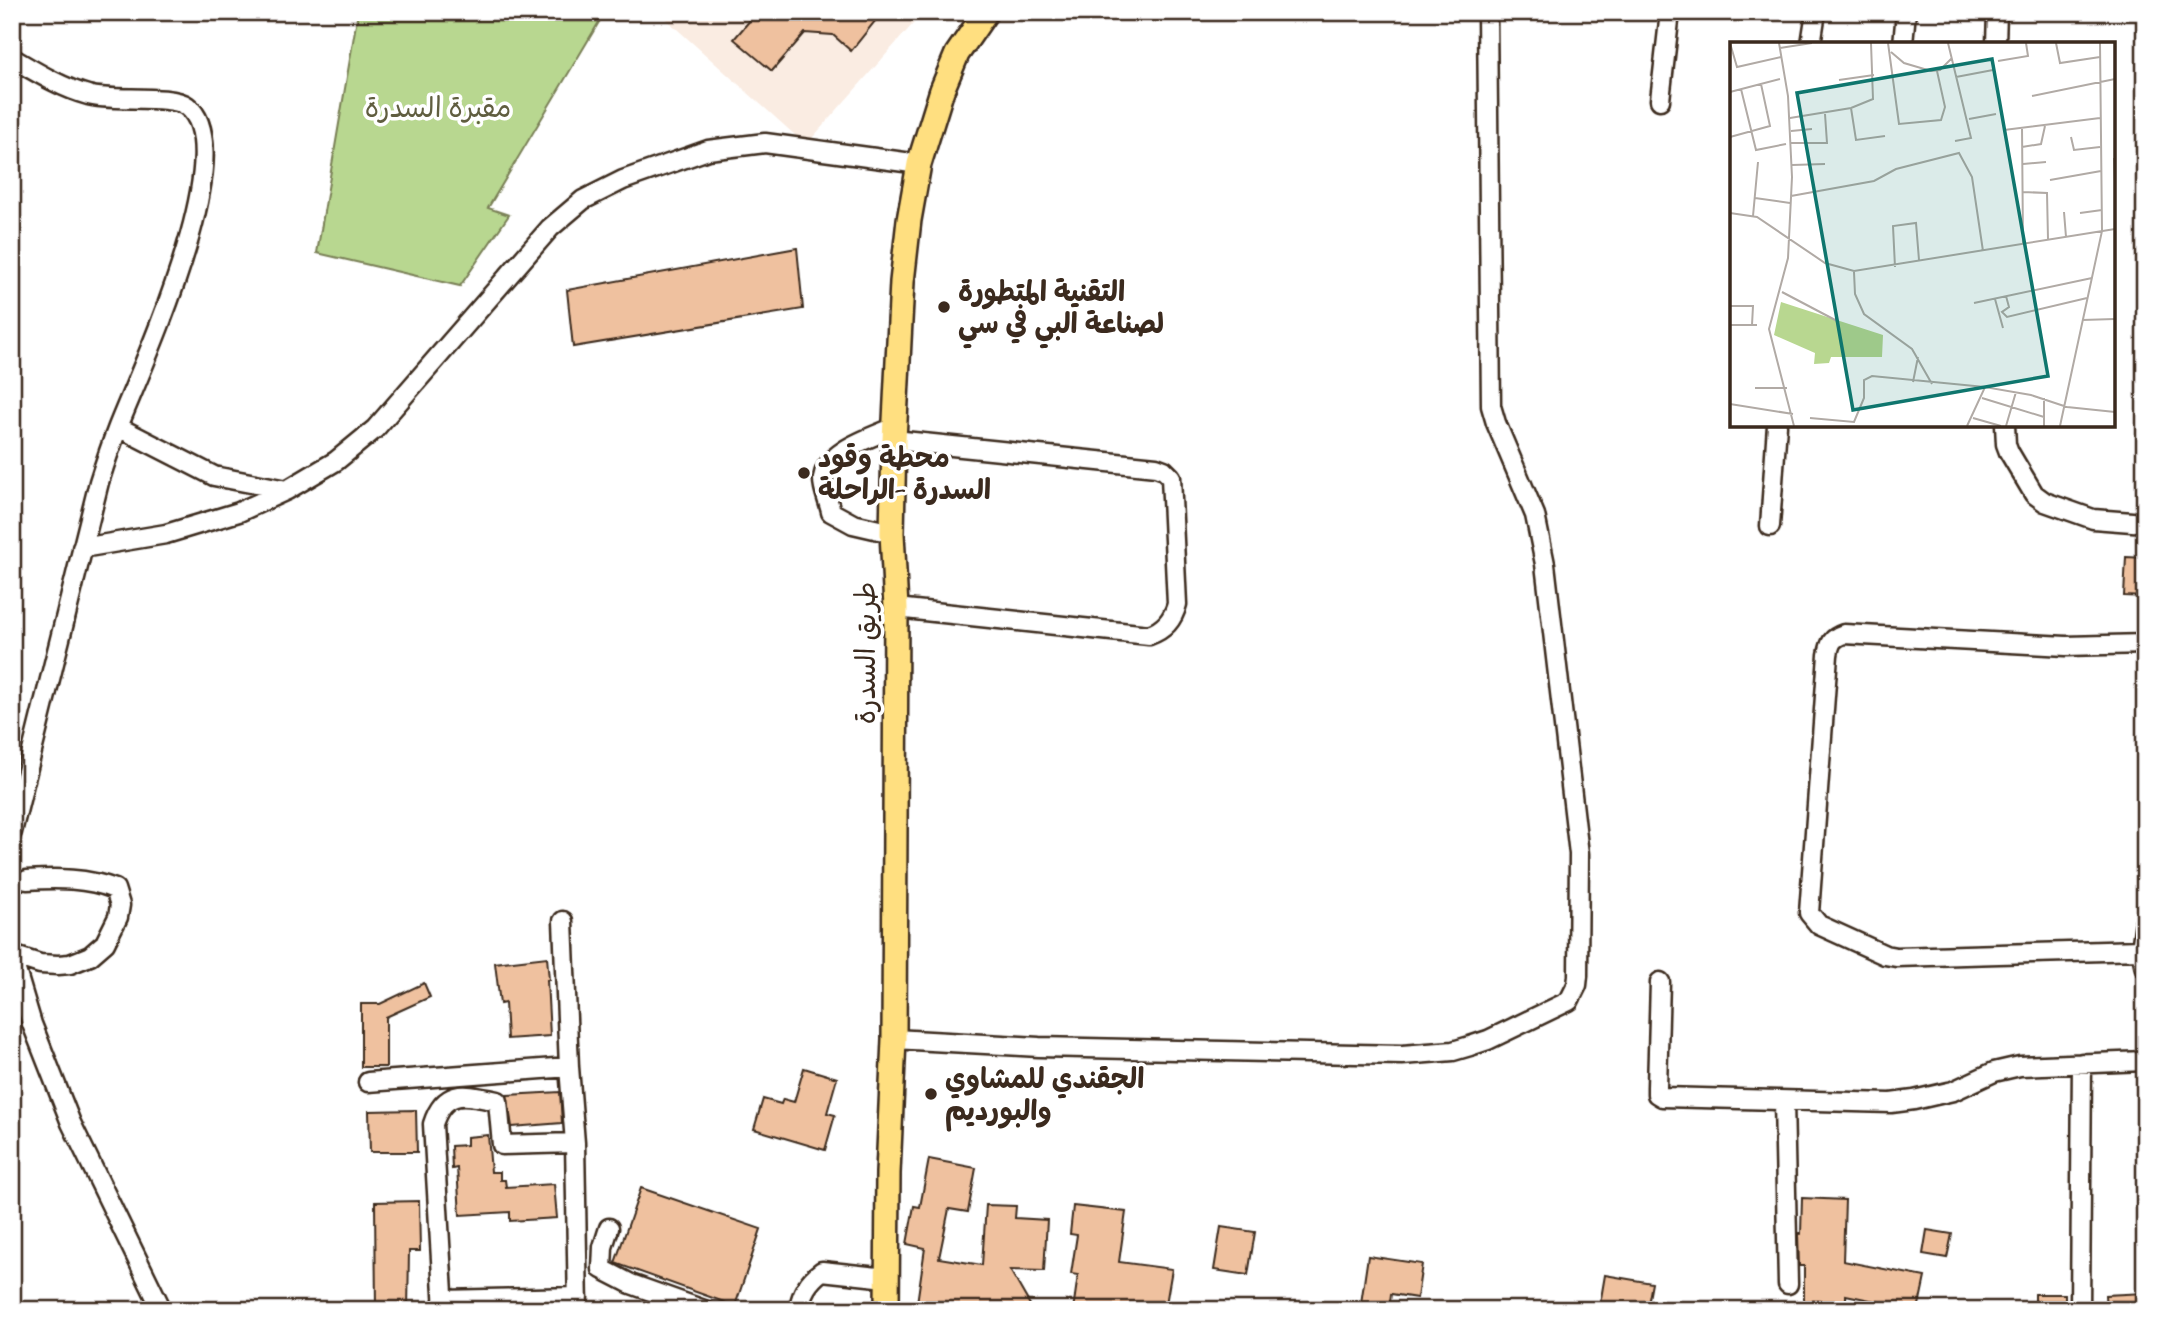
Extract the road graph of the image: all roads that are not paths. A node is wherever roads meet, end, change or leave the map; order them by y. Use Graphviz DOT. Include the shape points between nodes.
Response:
graph roads {
  1 [pos="986,12"];
  2 [pos="1487,12"];
  3 [pos="1671,12"];
  4 [pos="1816,12"];
  5 [pos="1906,12"];
  6 [pos="1997,12"];
  7 [pos="1811,42"];
  8 [pos="1903,42"];
  9 [pos="1996,42"];
  10 [pos="12,58"];
  11 [pos="1660,100"];
  12 [pos="919,164"];
  13 [pos="118,427"];
  14 [pos="1777,427"];
  15 [pos="2005,427"];
  16 [pos="894,433"];
  17 [pos="287,490"];
  18 [pos="2145,523"];
  19 [pos="1770,526"];
  20 [pos="892,533"];
  21 [pos="82,548"];
  22 [pos="896,608"];
  23 [pos="2145,644"];
  24 [pos="12,832"];
  25 [pos="27,880"];
  26 [pos="564,921"];
  27 [pos="2145,921"];
  28 [pos="2141,950"];
  29 [pos="12,956"];
  30 [pos="2145,968"];
  31 [pos="1660,982"];
  32 [pos="894,1039"];
  33 [pos="2145,1061"];
  34 [pos="2081,1063"];
  35 [pos="569,1067"];
  36 [pos="368,1082"];
  37 [pos="1784,1101"];
  38 [pos="575,1143"];
  39 [pos="610,1228"];
  40 [pos="887,1278"];
  41 [pos="1788,1284"];
  42 [pos="578,1303"];
  43 [pos="444,1305"];
  44 [pos="162,1310"];
  45 [pos="704,1310"];
  46 [pos="798,1310"];
  47 [pos="887,1310"];
  48 [pos="2081,1310"];
  1 -- 12 [label="main road, طريق السدرة" via="957,54"];
  2 -- 32 [label="street" via="1491,406 1535,515 1545,564 1579,854 1578,976 1573,995 1540,1016 1453,1052 1040,1048"];
  3 -- 11 [label="street"];
  4 -- 7 [label="street"];
  5 -- 8 [label="street"];
  6 -- 9 [label="street"];
  10 -- 13 [label="street" via="90,96 179,102 194,114 203,136 198,209 162,323"];
  12 -- 16 [label="main road, طريق السدرة" via="902,282"];
  12 -- 17 [label="street" via="765,143 708,150 623,180 583,200 550,228 375,429 336,461"];
  13 -- 17 [label="street" via="214,476"];
  13 -- 21 [label="street"];
  14 -- 19 [label="street"];
  15 -- 18 [label="street" via="2009,452 2038,498 2093,519"];
  16 -- 20 [label="main road, طريق السدرة"];
  16 -- 20 [label="street" via="843,451 826,466 823,481 831,512 853,524"];
  16 -- 22 [label="street" via="1164,470 1171,477 1177,604 1170,621 1149,635"];
  17 -- 21 [label="street" via="239,512 166,534"];
  20 -- 22 [label="main road, طريق السدرة"];
  21 -- 24 [label="street"];
  22 -- 32 [label="main road, طريق السدرة"];
  23 -- 28 [label="street" via="2066,646 1834,637 1828,655 1808,913 1819,925 1896,957"];
  25 -- 29 [label="street" via="73,879 115,889 118,918 105,943 70,964 40,964"];
  26 -- 35 [label="street"];
  27 -- 28 [label="street"];
  28 -- 30 [label="street"];
  29 -- 44 [label="street" via="32,1024 71,1123"];
  31 -- 37 [label="street" via="1657,1094"];
  32 -- 40 [label="main road, طريق السدرة"];
  33 -- 34 [label="street"];
  34 -- 37 [label="street" via="2007,1068 1953,1091 1903,1102"];
  34 -- 48 [label="street"];
  35 -- 36 [label="street"];
  35 -- 38 [label="street"];
  37 -- 41 [label="street"];
  38 -- 42 [label="street"];
  38 -- 43 [label="street" via="502,1145 498,1101 463,1095 442,1105 433,1124"];
  39 -- 45 [label="street" via="602,1269"];
  40 -- 46 [label="street" via="822,1271 801,1294"];
  40 -- 47 [label="main road, طريق السدرة"];
  42 -- 43 [label="street"];
}
